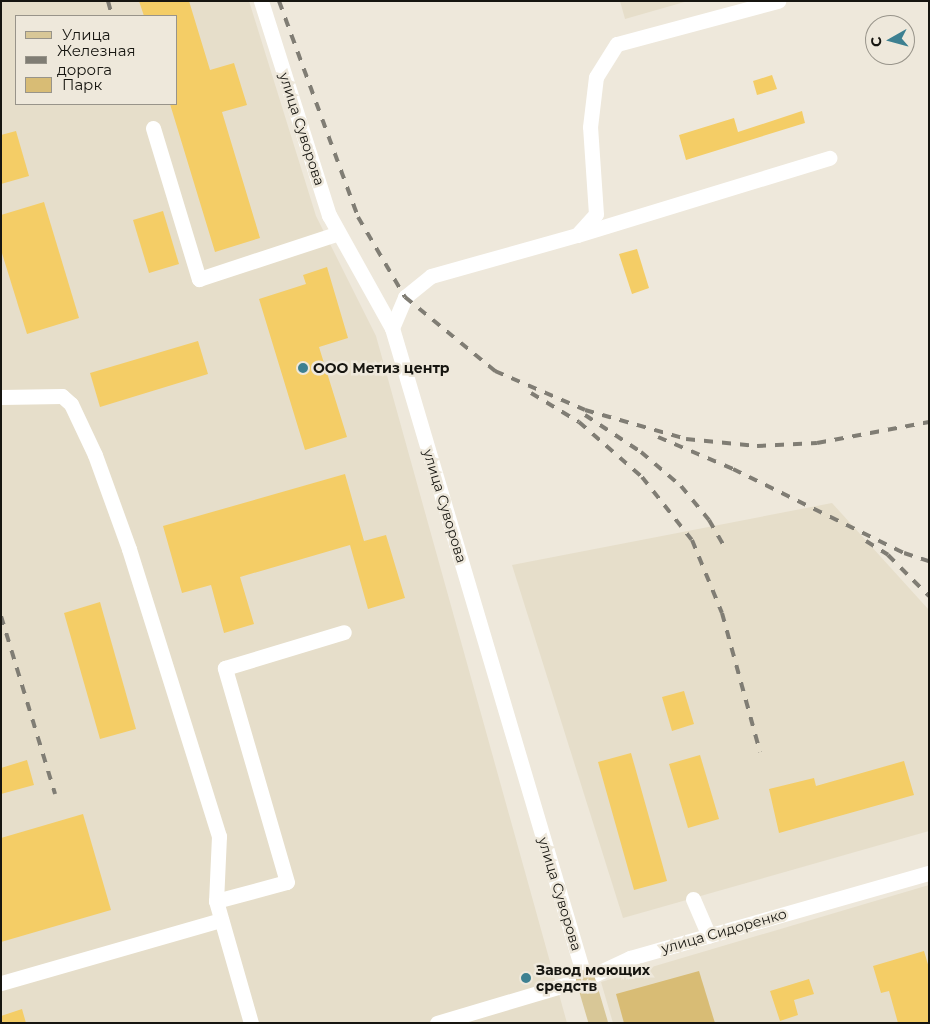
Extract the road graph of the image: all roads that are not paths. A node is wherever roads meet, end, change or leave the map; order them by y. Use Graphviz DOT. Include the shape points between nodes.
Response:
graph roads {
  1 [pos="261,1"];
  2 [pos="778,1"];
  3 [pos="153,128"];
  4 [pos="829,158"];
  5 [pos="339,233"];
  6 [pos="576,235"];
  7 [pos="392,328"];
  8 [pos="1,397"];
  9 [pos="344,632"];
  10 [pos="929,873"];
  11 [pos="693,899"];
  12 [pos="216,901"];
  13 [pos="221,920"];
  14 [pos="709,936"];
  15 [pos="585,979"];
  16 [pos="1,983"];
  17 [pos="251,1023"];
  18 [pos="437,1023"];
  19 [pos="598,1023"];
  1 -- 5 [label="street, улица Суворова" via="329,215"];
  2 -- 6 [label="street" via="617,44 596,77 591,117 596,214"];
  3 -- 5 [label="street" via="199,278"];
  4 -- 6 [label="street"];
  5 -- 7 [label="street, улица Суворова"];
  6 -- 7 [label="street" via="431,276 405,297"];
  7 -- 15 [label="street, улица Суворова"];
  8 -- 12 [label="street" via="62,396 71,404 95,455 129,550 219,836"];
  9 -- 12 [label="street" via="225,668 287,882"];
  10 -- 14 [label="street, улица Сидоренко"];
  11 -- 14 [label="street"];
  12 -- 13 [label="street"];
  13 -- 16 [label="street"];
  13 -- 17 [label="street"];
  14 -- 15 [label="street, улица Сидоренко" via="630,958"];
  15 -- 18 [label="street, улица Сидоренко"];
  15 -- 19 [label="main road, улица Суворова"];
}
